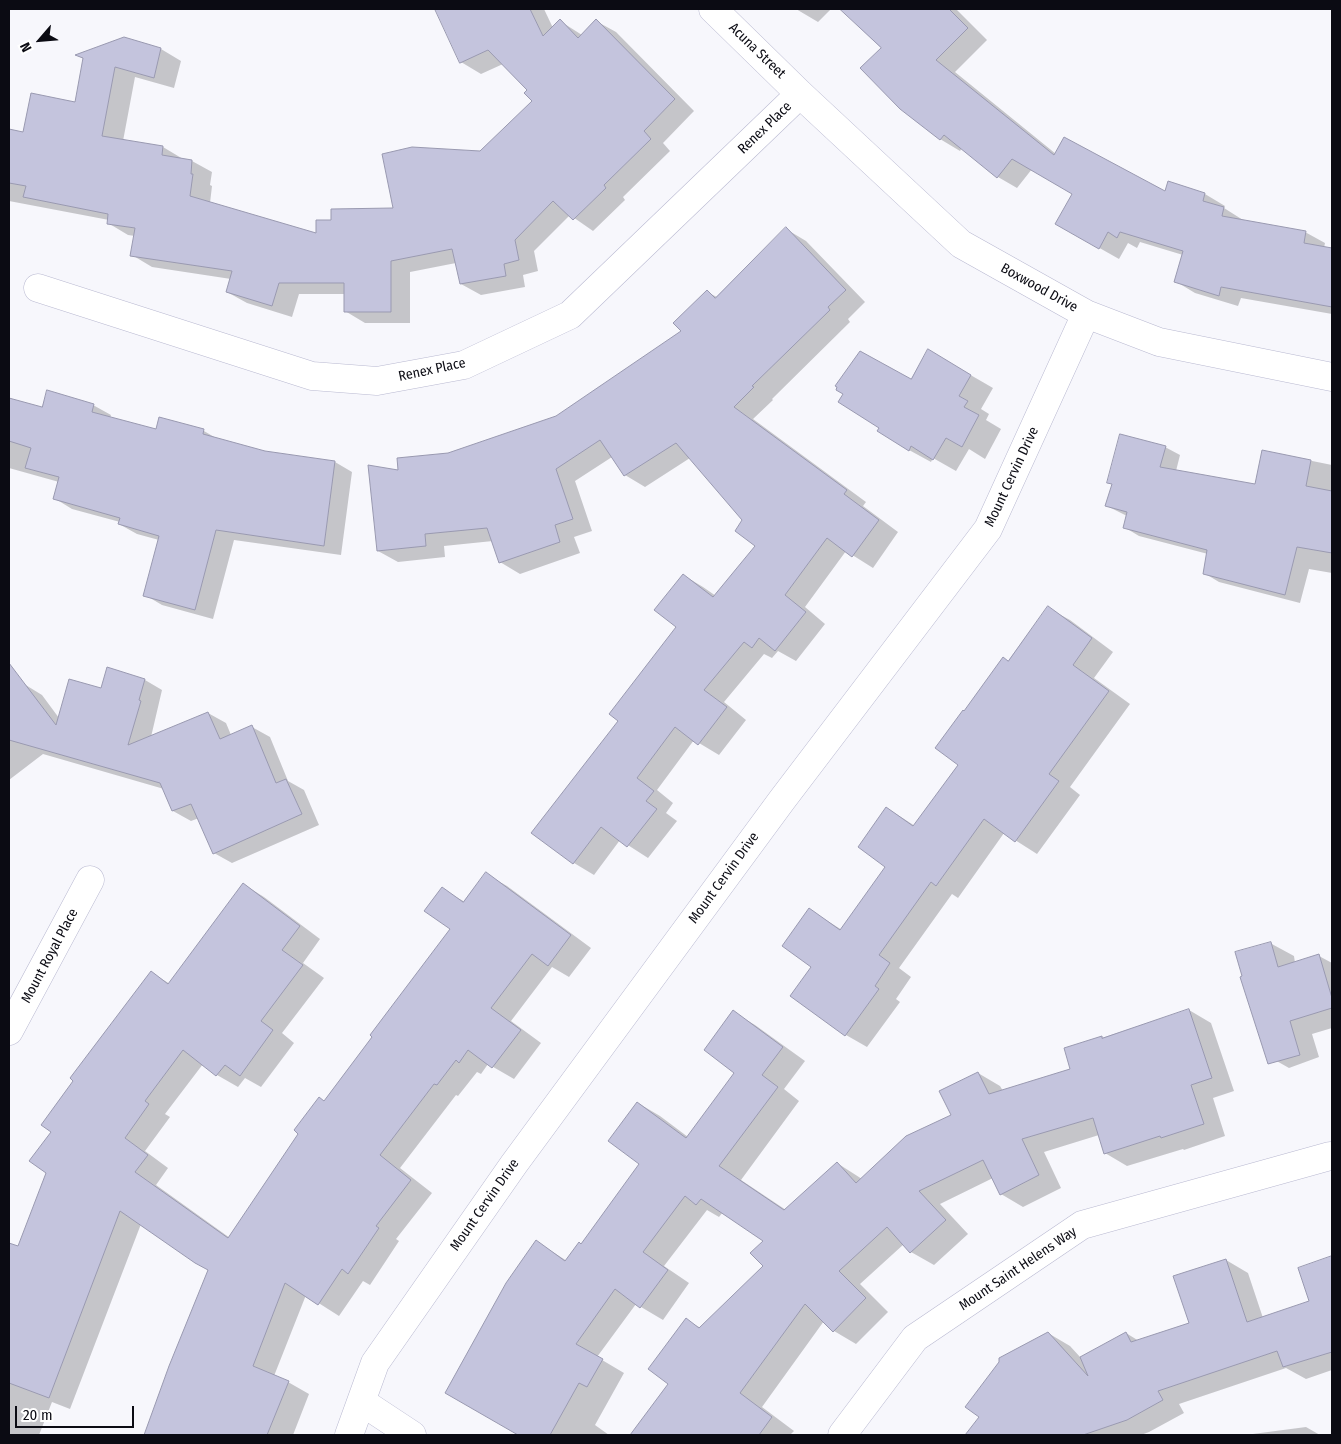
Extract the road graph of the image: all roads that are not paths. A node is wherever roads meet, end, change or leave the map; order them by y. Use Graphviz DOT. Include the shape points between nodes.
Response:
graph roads {
  1 [pos="713,9"];
  2 [pos="800,94"];
  3 [pos="38,288"];
  4 [pos="1086,314"];
  5 [pos="1332,377"];
  6 [pos="90,880"];
  7 [pos="9,1031"];
  8 [pos="1330,1156"];
  9 [pos="362,1402"];
  10 [pos="349,1435"];
  11 [pos="412,1435"];
  12 [pos="842,1435"];
  1 -- 2 [label="street, Acuna Street"];
  2 -- 3 [label="street, Renex Place" via="570,315 464,365 377,381 312,376"];
  2 -- 4 [label="street, Boxwood Drive" via="961,244"];
  4 -- 5 [label="street, Boxwood Drive" via="1159,342"];
  4 -- 9 [label="street, Mount Cervin Drive" via="988,529 782,800 514,1164 374,1363"];
  6 -- 7 [label="street, Mount Royal Place"];
  8 -- 12 [label="street, Mount Saint Helens Way" via="1082,1225 915,1338"];
  9 -- 10 [label="street, Mount Cervin Drive"];
  9 -- 11 [label="street"];
}
